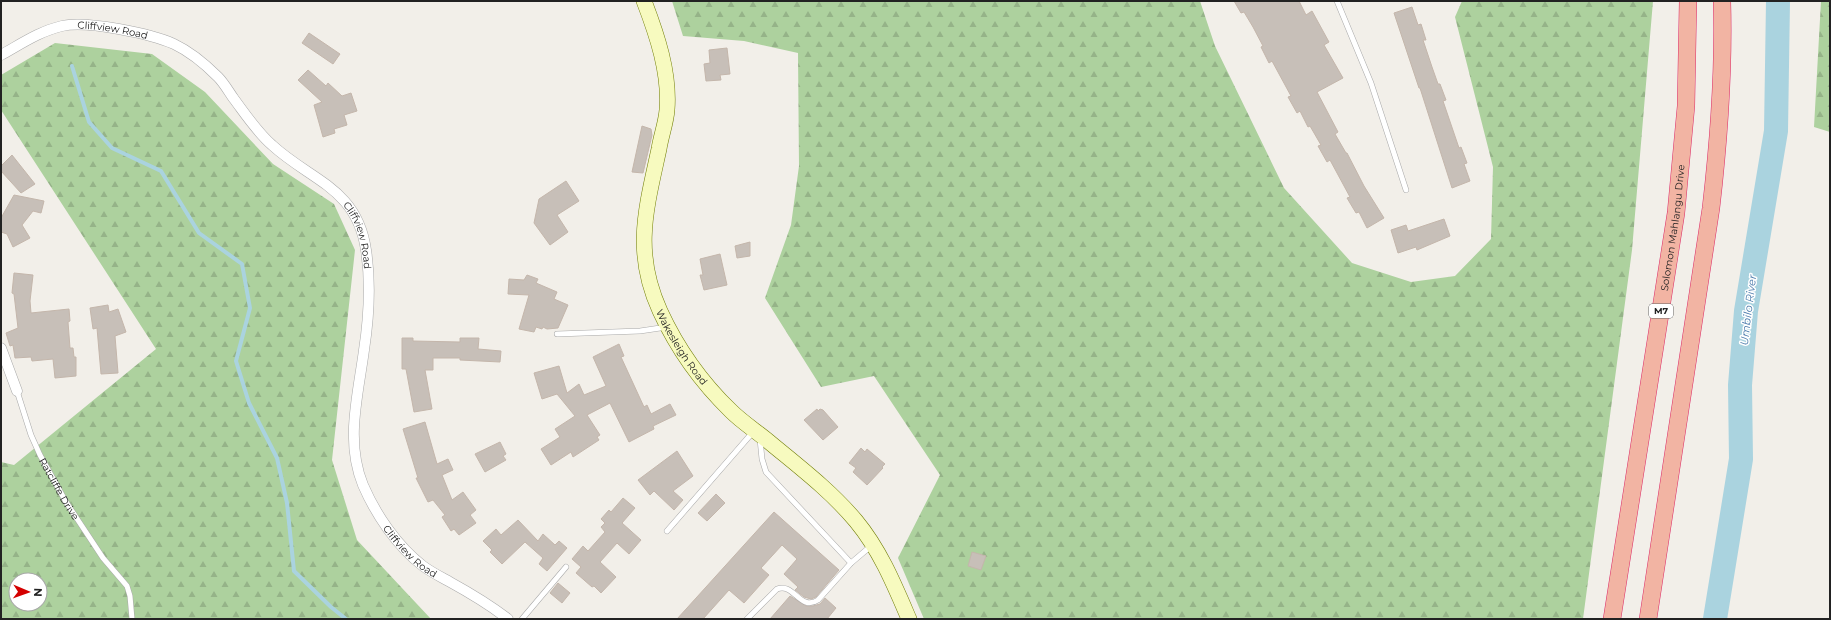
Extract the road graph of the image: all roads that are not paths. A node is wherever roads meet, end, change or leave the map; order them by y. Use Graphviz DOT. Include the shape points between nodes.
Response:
graph roads {
  1 [pos="644,1"];
  2 [pos="1337,1"];
  3 [pos="1688,1"];
  4 [pos="1722,1"];
  5 [pos="1,55"];
  6 [pos="1406,190"];
  7 [pos="668,327"];
  8 [pos="557,334"];
  9 [pos="1,348"];
  10 [pos="17,392"];
  11 [pos="757,432"];
  12 [pos="667,531"];
  13 [pos="874,544"];
  14 [pos="851,563"];
  15 [pos="566,567"];
  16 [pos="132,619"];
  17 [pos="508,619"];
  18 [pos="522,619"];
  19 [pos="747,619"];
  20 [pos="909,619"];
  21 [pos="1612,619"];
  22 [pos="1648,619"];
  1 -- 7 [label="main road, Wakesleigh Road" via="655,31 666,76 667,110 644,226 644,255 649,282"];
  2 -- 6 [label="lane" via="1371,83"];
  3 -- 21 [label="highway, Solomon Mahlangu Drive / M7" via="1686,106 1676,213"];
  4 -- 22 [label="highway" via="1719,118 1711,208"];
  5 -- 17 [label="street, Cliffview Road" via="40,33 64,25 95,25 134,32 173,44 197,58 220,79 252,124 271,145 293,163 328,184 344,200 359,224 366,249 368,270 369,312 354,411 353,435 356,463 363,484 389,530 406,550 424,566"];
  7 -- 8 [label="lane" via="640,331"];
  7 -- 11 [label="main road, Wakesleigh Road" via="692,365 732,411"];
  9 -- 10 [label="street, Ratcliffe Drive"];
  10 -- 16 [label="lane, Ratcliffe Drive" via="31,435 66,502 99,552 127,586"];
  11 -- 12 [label="lane"];
  11 -- 13 [label="main road, Wakesleigh Road" via="819,483"];
  11 -- 14 [label="lane" via="766,472"];
  13 -- 14 [label="lane"];
  13 -- 20 [label="main road, Wakesleigh Road"];
  14 -- 19 [label="lane" via="812,604 807,604 781,587 777,588"];
  15 -- 18 [label="lane"];
}
